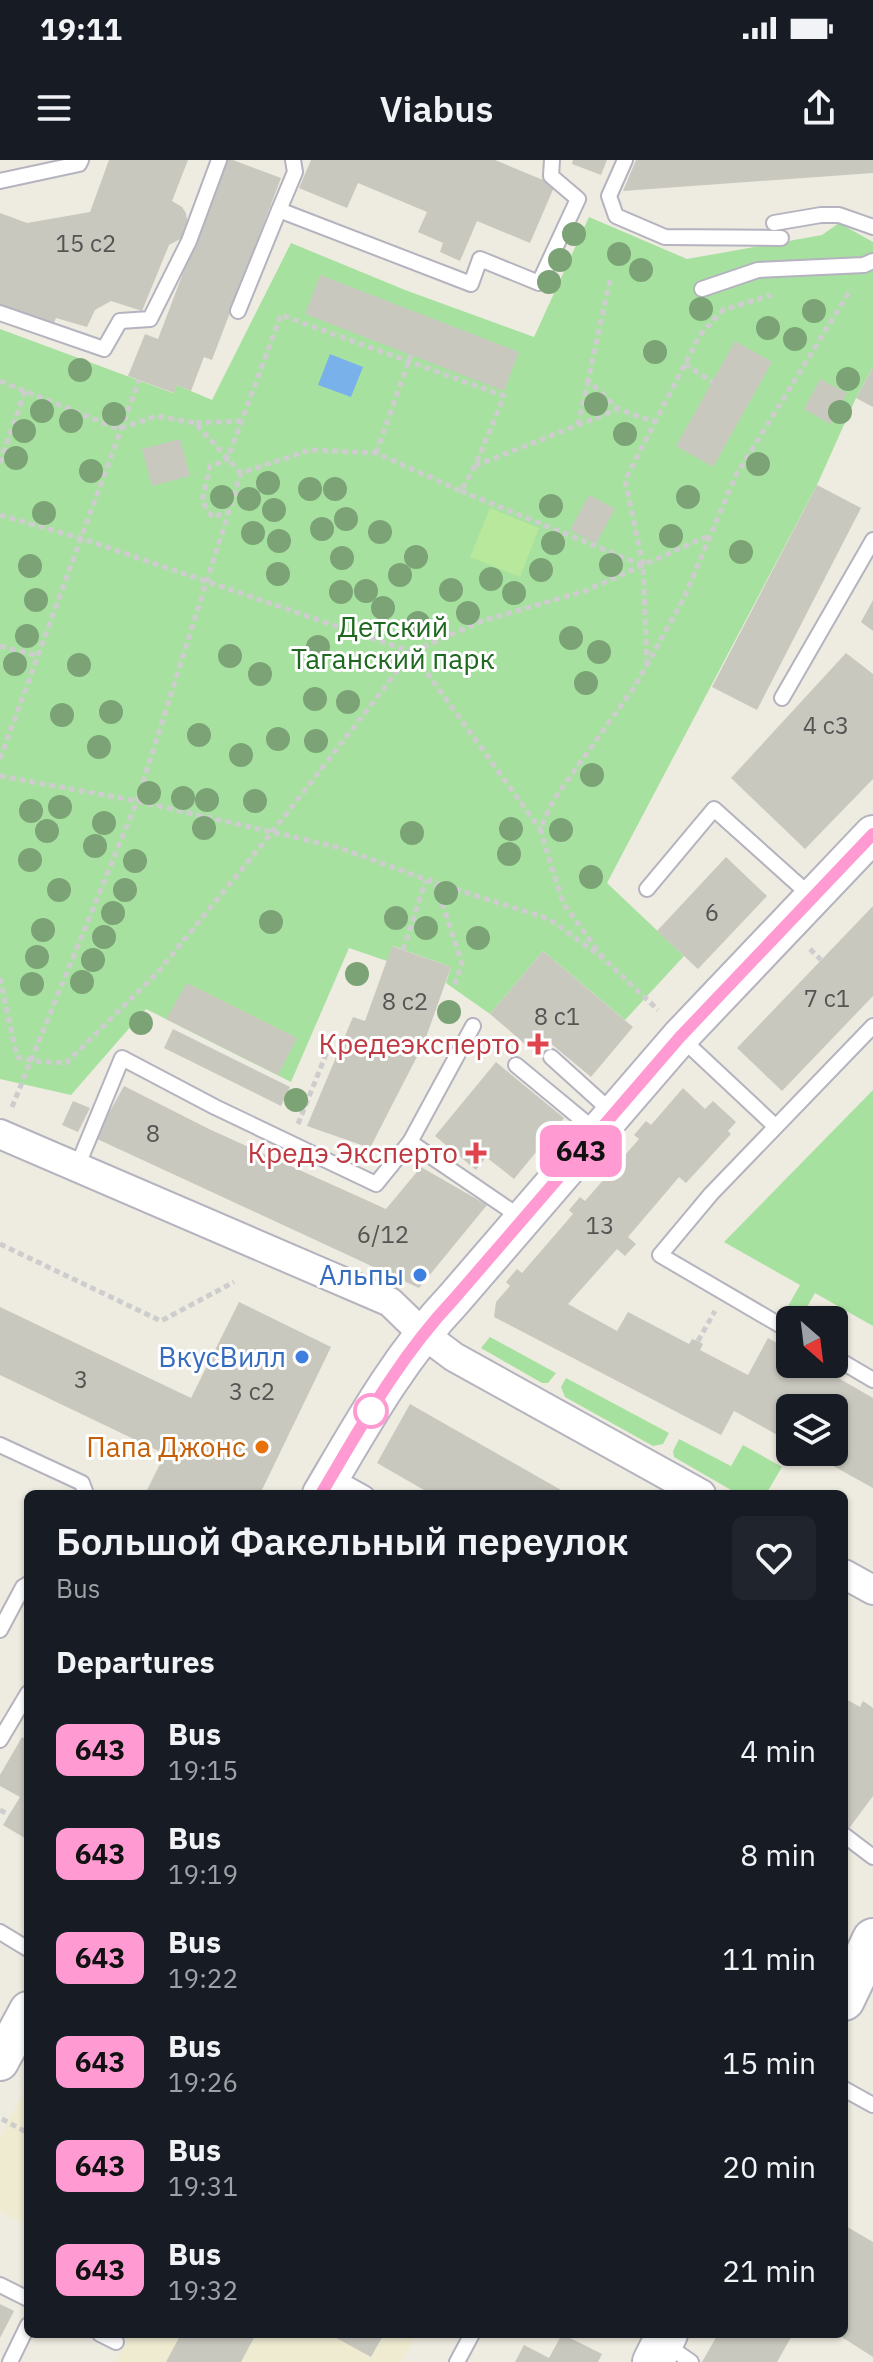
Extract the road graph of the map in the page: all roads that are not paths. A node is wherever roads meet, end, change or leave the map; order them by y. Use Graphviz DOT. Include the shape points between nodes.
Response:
graph roads {
  1 [pos="81,160"];
  2 [pos="219,160"];
  3 [pos="293,160"];
  4 [pos="552,160"];
  5 [pos="625,160"];
  6 [pos="0,181"];
  7 [pos="279,210"];
  8 [pos="774,223"];
  9 [pos="873,227"];
  10 [pos="781,238"];
  11 [pos="873,261"];
  12 [pos="702,289"];
  13 [pos="238,311"];
  14 [pos="0,313"];
  15 [pos="873,540"];
  16 [pos="782,698"];
  17 [pos="873,834"];
  18 [pos="647,889"];
  19 [pos="812,898"];
  20 [pos="473,1026"];
  21 [pos="672,1026"];
  22 [pos="873,1026"];
  23 [pos="551,1057"];
  24 [pos="516,1065"];
  25 [pos="5,1123"];
  26 [pos="605,1123"];
  27 [pos="775,1126"];
  28 [pos="410,1142"];
  29 [pos="77,1167"];
  30 [pos="524,1219"];
  31 [pos="776,1323"];
  32 [pos="422,1333"];
  33 [pos="848,1365"];
  34 [pos="873,1380"];
  35 [pos="0,1445"];
  36 [pos="326,1484"];
  37 [pos="85,1490"];
  38 [pos="350,1490"];
  39 [pos="694,1490"];
  40 [pos="848,1576"];
  41 [pos="24,1586"];
  42 [pos="873,1590"];
  43 [pos="0,1630"];
  44 [pos="24,1700"];
  45 [pos="0,1740"];
  46 [pos="848,1838"];
  47 [pos="873,1857"];
  48 [pos="0,1932"];
  49 [pos="873,1939"];
  50 [pos="24,1947"];
  51 [pos="848,1992"];
  52 [pos="24,2017"];
  53 [pos="0,2062"];
  54 [pos="848,2091"];
  55 [pos="873,2105"];
  56 [pos="0,2285"];
  57 [pos="24,2297"];
  58 [pos="24,2333"];
  59 [pos="108,2338"];
  60 [pos="470,2338"];
  61 [pos="116,2342"];
  62 [pos="10,2362"];
  63 [pos="457,2362"];
  1 -- 6 [label="lane"];
  2 -- 14 [label="lane" via="189,241 150,319 120,321 104,349"];
  3 -- 7 [label="lane" via="295,172"];
  4 -- 7 [label="lane" via="551,176 578,199 539,283 480,259 471,284"];
  5 -- 10 [label="lane" via="609,196 616,216 665,237"];
  7 -- 13 [label="lane"];
  8 -- 9 [label="lane" via="839,215"];
  11 -- 12 [label="lane" via="758,270"];
  15 -- 16 [label="lane"];
  17 -- 19 [label="street"];
  18 -- 19 [label="lane" via="714,809"];
  19 -- 21 [label="street"];
  20 -- 28 [label="lane"];
  21 -- 26 [label="street"];
  21 -- 27 [label="lane"];
  22 -- 27 [label="lane"];
  23 -- 26 [label="lane"];
  24 -- 26 [label="lane"];
  25 -- 29 [label="street"];
  26 -- 30 [label="street"];
  27 -- 31 [label="lane" via="660,1255"];
  28 -- 29 [label="lane" via="376,1184 122,1058"];
  28 -- 30 [label="lane"];
  29 -- 32 [label="street" via="390,1302"];
  30 -- 32 [label="street"];
  32 -- 36 [label="street"];
  32 -- 39 [label="street" via="454,1357"];
  33 -- 34 [label="lane"];
  35 -- 37 [label="lane" via="82,1483"];
  36 -- 38 [label="lane"];
  40 -- 42 [label="street"];
  41 -- 43 [label="lane"];
  44 -- 45 [label="lane"];
  46 -- 47 [label="lane"];
  48 -- 50 [label="lane"];
  49 -- 51 [label="main road"];
  52 -- 53 [label="street"];
  54 -- 55 [label="lane"];
  56 -- 57 [label="lane"];
  58 -- 62 [label="lane"];
  59 -- 61 [label="lane"];
  60 -- 63 [label="lane"];
}
